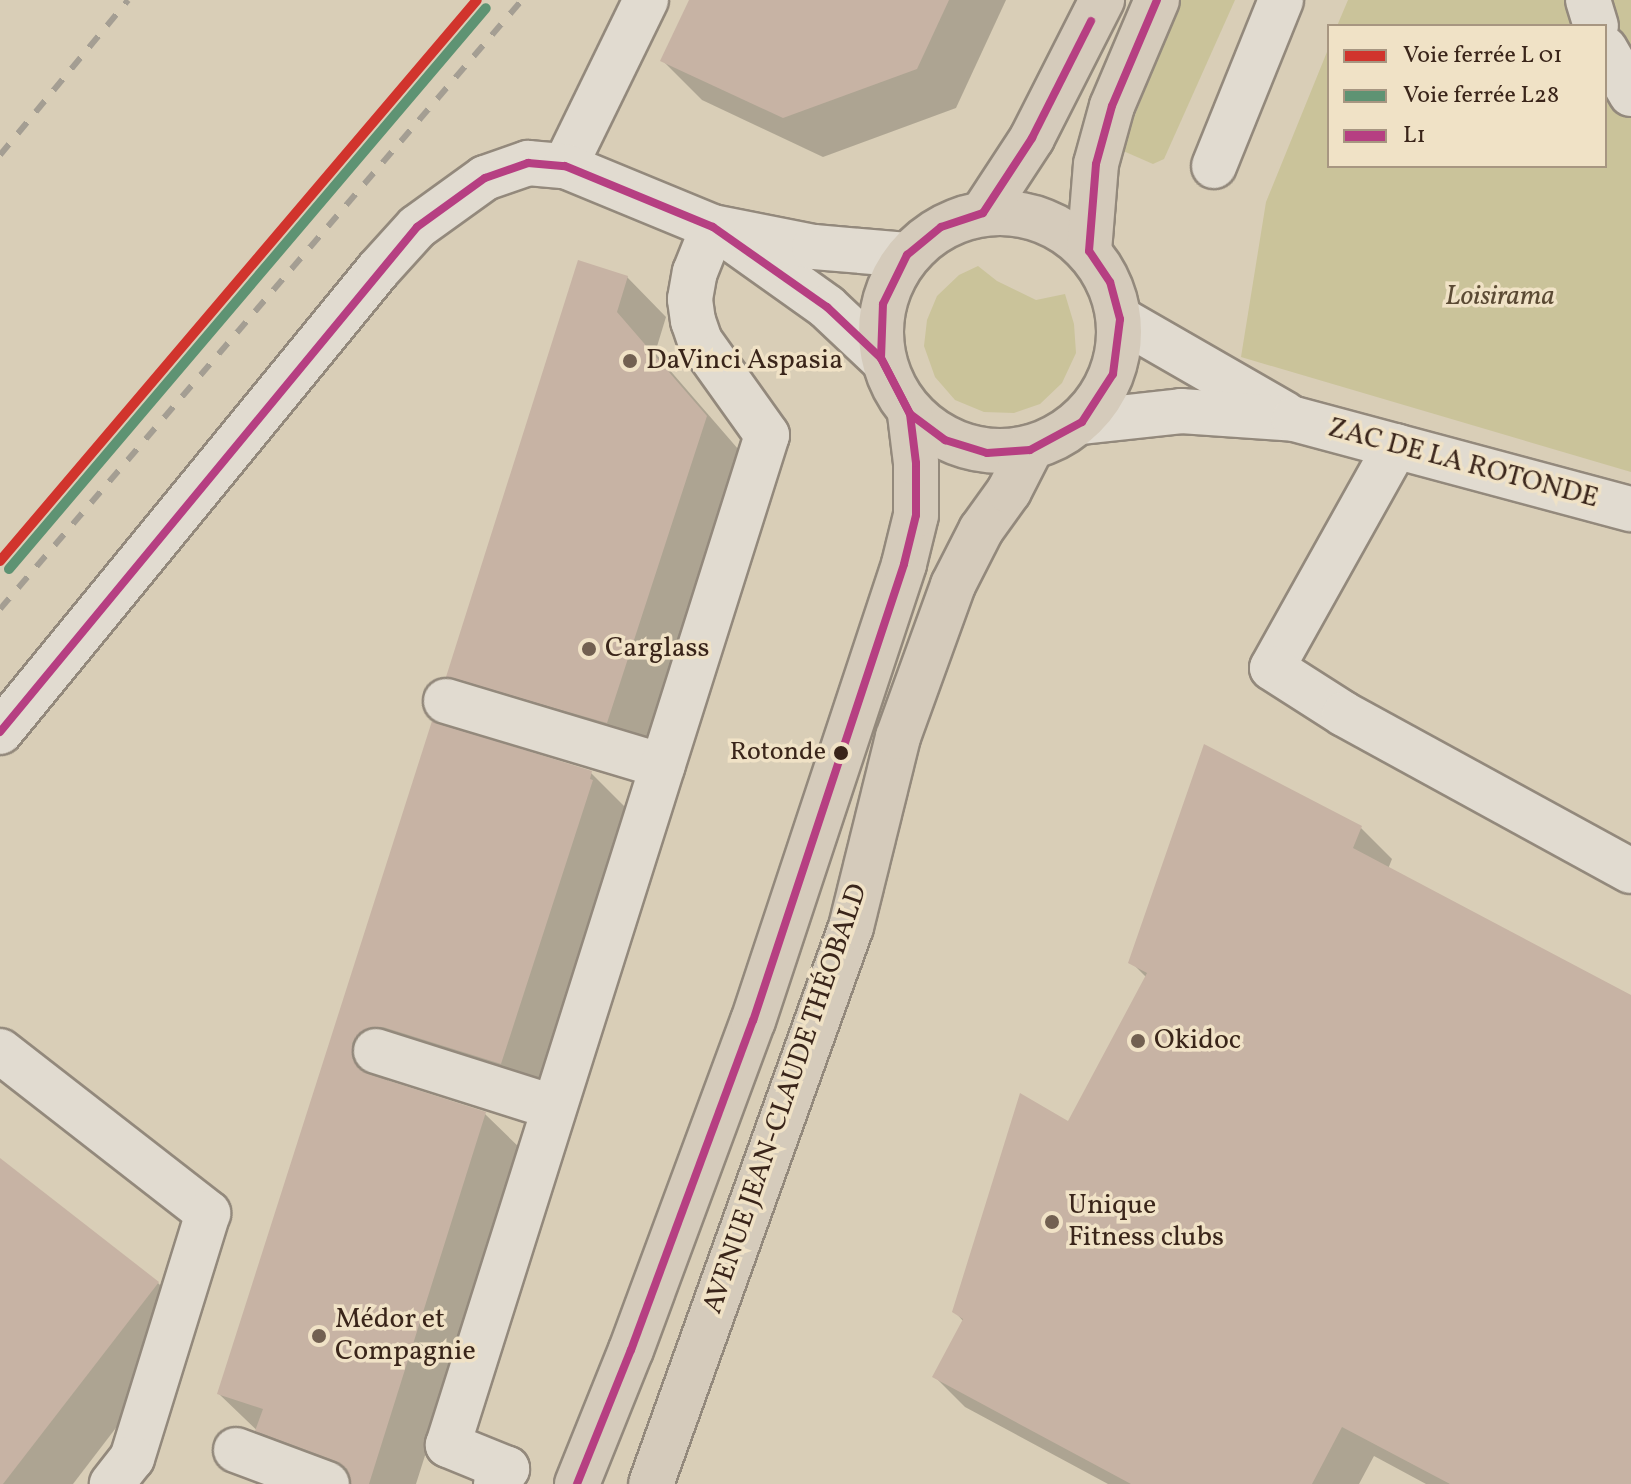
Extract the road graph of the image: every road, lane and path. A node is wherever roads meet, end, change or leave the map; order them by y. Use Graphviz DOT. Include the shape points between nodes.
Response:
graph roads {
  1 [pos="646,0"];
  2 [pos="1102,0"];
  3 [pos="1157,0"];
  4 [pos="1281,0"];
  5 [pos="1588,0"];
  6 [pos="1595,24"];
  7 [pos="1607,52"];
  8 [pos="1631,94"];
  9 [pos="565,166"];
  10 [pos="1214,166"];
  11 [pos="983,213"];
  12 [pos="713,227"];
  13 [pos="1089,251"];
  14 [pos="907,255"];
  15 [pos="1120,319"];
  16 [pos="881,358"];
  17 [pos="910,414"];
  18 [pos="1294,419"];
  19 [pos="1082,422"];
  20 [pos="1396,446"];
  21 [pos="1030,450"];
  22 [pos="1631,509"];
  23 [pos="446,701"];
  24 [pos="0,732"];
  25 [pos="662,766"];
  26 [pos="1631,871"];
  27 [pos="0,1051"];
  28 [pos="376,1051"];
  29 [pos="553,1107"];
  30 [pos="236,1450"];
  31 [pos="112,1484"];
  32 [pos="327,1484"];
  33 [pos="496,1484"];
  34 [pos="577,1484"];
  35 [pos="651,1484"];
  1 -- 9 [label="street"];
  2 -- 11 [label="main road" via="1032,138"];
  3 -- 13 [label="main road" via="1112,106 1096,164"];
  4 -- 10 [label="street"];
  5 -- 6 [label="street"];
  7 -- 8 [label="street"];
  9 -- 12 [label="street"];
  9 -- 24 [label="street" via="528,163 485,178 417,227"];
  11 -- 13 [label="main road" via="1022,214 1059,227"];
  11 -- 14 [label="main road" via="941,227"];
  12 -- 14 [label="street" via="814,247"];
  12 -- 16 [label="street" via="818,300"];
  12 -- 25 [label="street" via="695,272 693,321 700,341 767,435"];
  13 -- 15 [label="main road" via="1110,282"];
  14 -- 16 [label="main road" via="883,304"];
  15 -- 18 [label="street, ZAC DE LA ROTONDE"];
  15 -- 19 [label="main road" via="1113,374"];
  16 -- 17 [label="main road"];
  17 -- 21 [label="main road" via="945,440 987,453"];
  17 -- 34 [label="main road, AVENUE JEAN-CLAUDE THÉOBALD" via="916,515 904,564 753,1021"];
  18 -- 19 [label="street, ZAC DE LA ROTONDE" via="1181,411"];
  18 -- 20 [label="street, ZAC DE LA ROTONDE"];
  19 -- 21 [label="main road"];
  20 -- 22 [label="street, ZAC DE LA ROTONDE"];
  20 -- 26 [label="street" via="1272,668 1344,714"];
  21 -- 35 [label="main road, AVENUE JEAN-CLAUDE THÉOBALD" via="953,585 898,737 851,927"];
  23 -- 25 [label="street"];
  25 -- 29 [label="street"];
  27 -- 31 [label="street" via="208,1213 132,1458"];
  28 -- 29 [label="street"];
  29 -- 33 [label="street" via="448,1445 507,1469"];
  30 -- 32 [label="street"];
}
